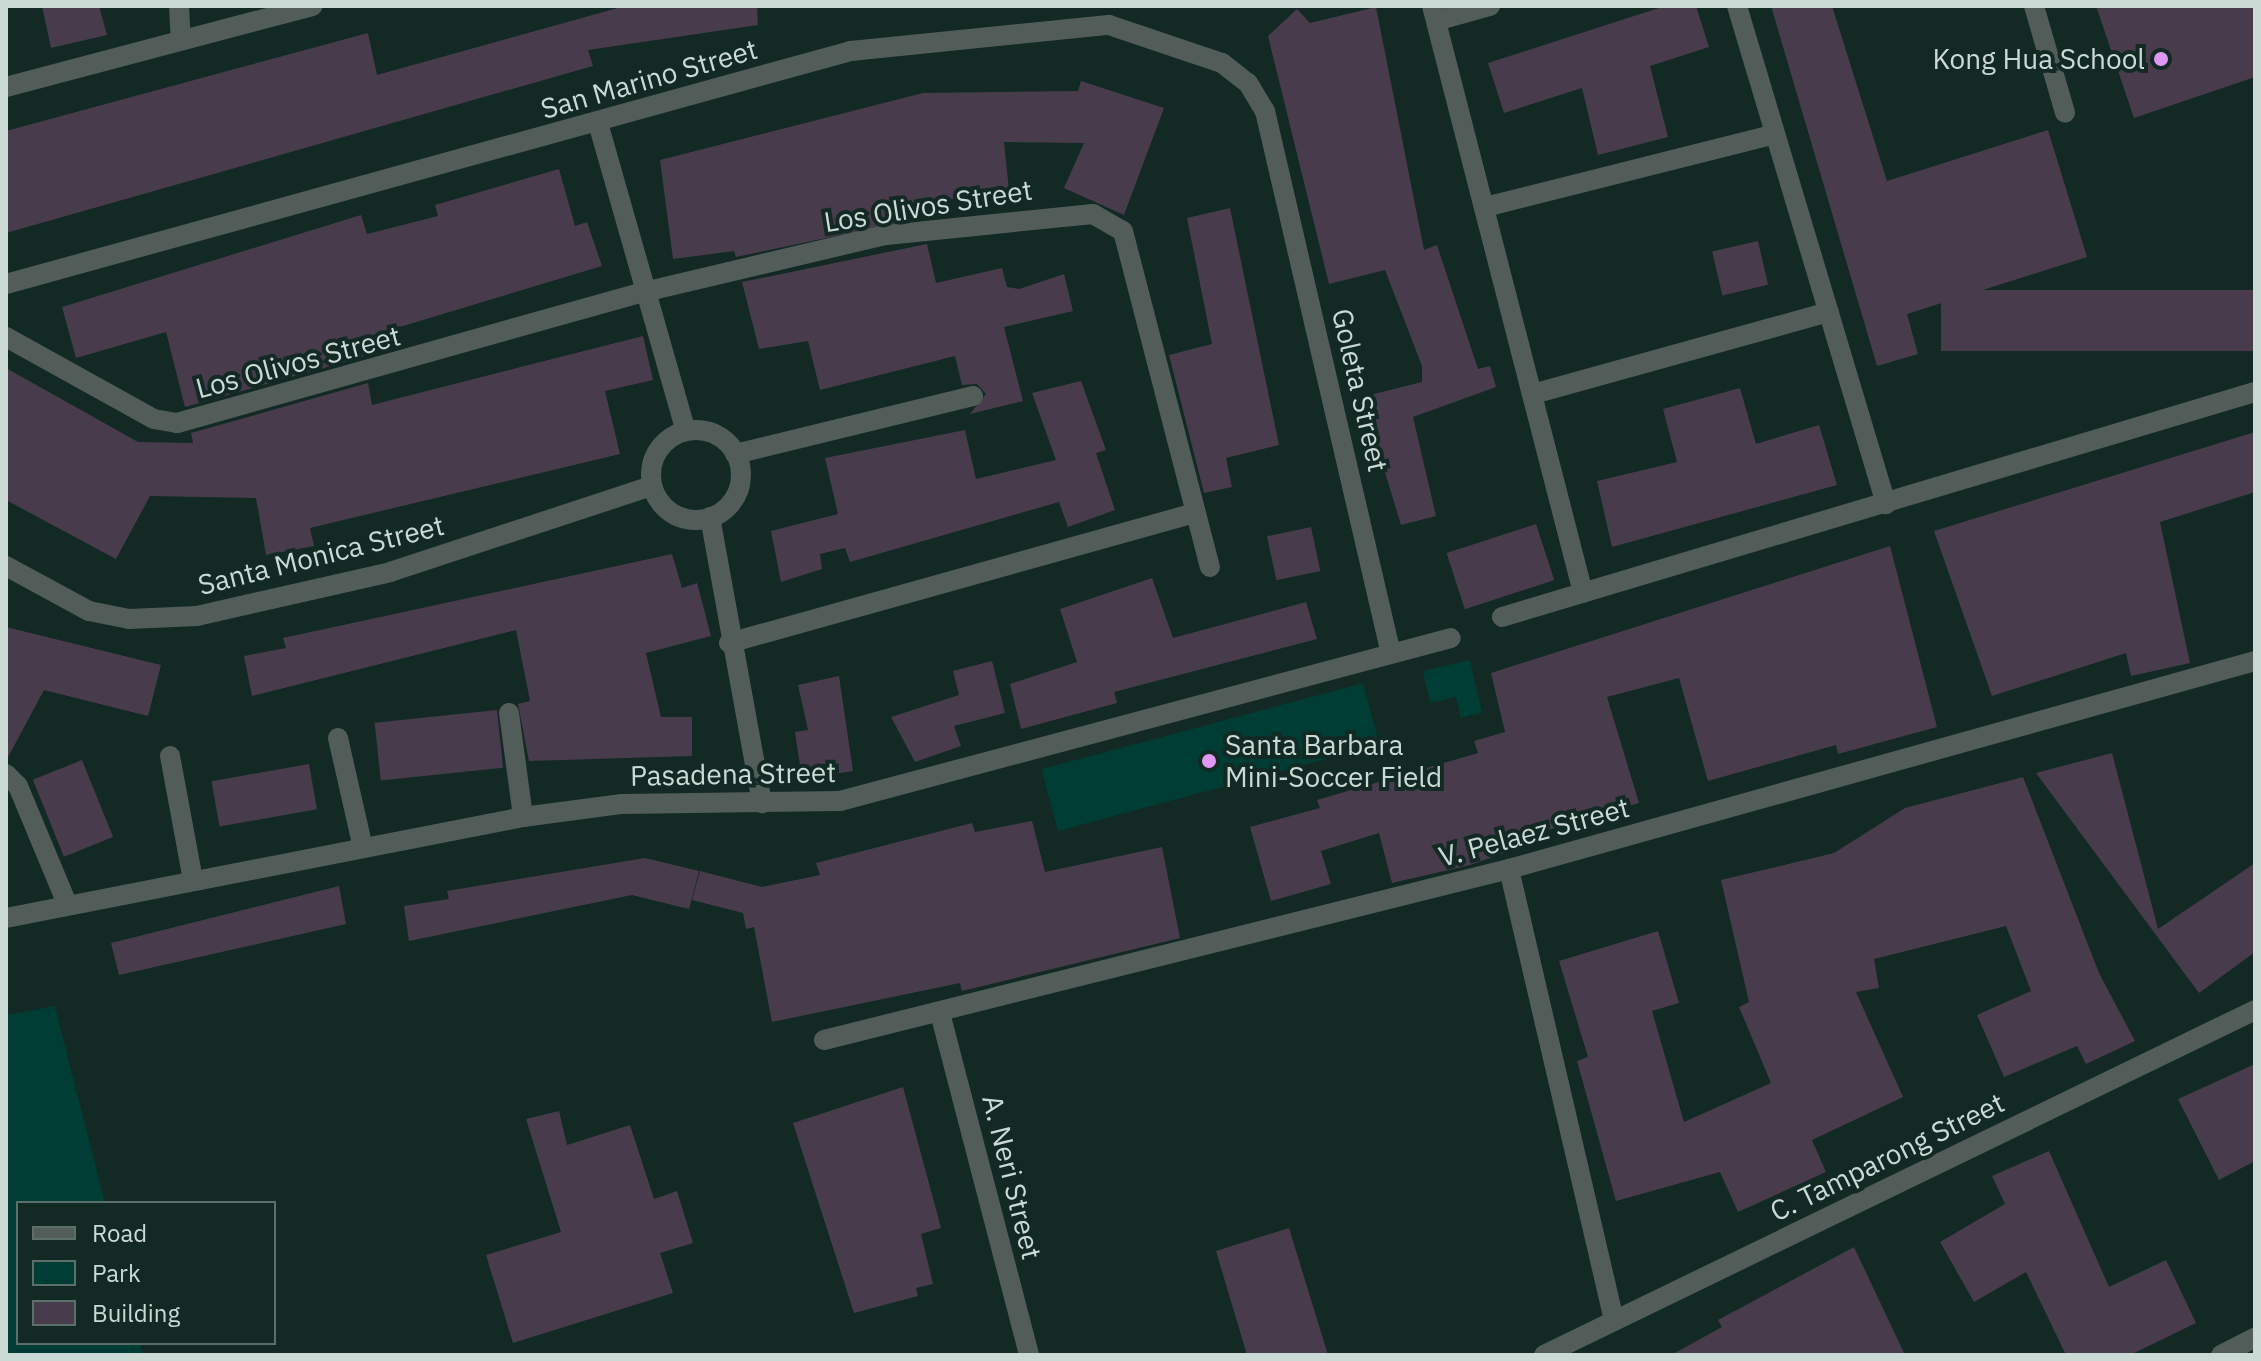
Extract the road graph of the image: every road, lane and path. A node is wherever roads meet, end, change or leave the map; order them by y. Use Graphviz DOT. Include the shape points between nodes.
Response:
graph roads {
  1 [pos="179,6"];
  2 [pos="312,6"];
  3 [pos="1490,6"];
  4 [pos="1737,6"];
  5 [pos="2034,6"];
  6 [pos="1436,13"];
  7 [pos="181,39"];
  8 [pos="6,87"];
  9 [pos="2065,113"];
  10 [pos="598,123"];
  11 [pos="1775,134"];
  12 [pos="1274,138"];
  13 [pos="1489,206"];
  14 [pos="6,284"];
  15 [pos="644,292"];
  16 [pos="1829,312"];
  17 [pos="6,337"];
  18 [pos="2255,392"];
  19 [pos="1533,394"];
  20 [pos="973,396"];
  21 [pos="686,431"];
  22 [pos="735,454"];
  23 [pos="652,486"];
  24 [pos="1886,504"];
  25 [pos="1195,513"];
  26 [pos="710,517"];
  27 [pos="6,566"];
  28 [pos="1210,567"];
  29 [pos="1583,593"];
  30 [pos="1502,617"];
  31 [pos="1451,638"];
  32 [pos="729,643"];
  33 [pos="1391,654"];
  34 [pos="2255,661"];
  35 [pos="509,713"];
  36 [pos="338,738"];
  37 [pos="170,756"];
  38 [pos="6,774"];
  39 [pos="762,803"];
  40 [pos="523,817"];
  41 [pos="362,844"];
  42 [pos="1509,869"];
  43 [pos="193,880"];
  44 [pos="67,904"];
  45 [pos="6,918"];
  46 [pos="2255,1010"];
  47 [pos="940,1013"];
  48 [pos="824,1040"];
  49 [pos="1614,1321"];
  50 [pos="2255,1338"];
  51 [pos="1029,1355"];
  52 [pos="1544,1355"];
  53 [pos="2221,1355"];
  1 -- 7 [label="street"];
  2 -- 7 [label="street"];
  3 -- 6 [label="street"];
  4 -- 11 [label="street"];
  5 -- 9 [label="street"];
  6 -- 13 [label="street"];
  7 -- 8 [label="street"];
  10 -- 12 [label="street, San Marino Street" via="869,47 1095,24 1237,72"];
  10 -- 14 [label="street, San Marino Street"];
  10 -- 15 [label="street"];
  11 -- 13 [label="street"];
  11 -- 16 [label="street"];
  12 -- 33 [label="street, Goleta Street"];
  13 -- 19 [label="street"];
  15 -- 17 [label="street, Los Olivos Street" via="177,423 154,419"];
  15 -- 21 [label="street"];
  15 -- 25 [label="street, Los Olivos Street" via="886,235 1081,212 1102,216 1123,231"];
  16 -- 19 [label="street"];
  16 -- 24 [label="street"];
  18 -- 24 [label="street"];
  19 -- 29 [label="street"];
  20 -- 22 [label="street"];
  21 -- 22 [label="street" via="715,435"];
  21 -- 23 [label="street" via="661,446"];
  22 -- 26 [label="street" via="739,487"];
  23 -- 26 [label="street" via="678,517"];
  23 -- 27 [label="street, Santa Monica Street" via="390,572 197,616 129,619 89,611"];
  24 -- 29 [label="street"];
  25 -- 28 [label="street, Los Olivos Street"];
  25 -- 32 [label="street"];
  26 -- 32 [label="street"];
  29 -- 30 [label="street"];
  31 -- 33 [label="street, Pasadena Street"];
  32 -- 39 [label="street"];
  33 -- 39 [label="street, Pasadena Street" via="840,801"];
  34 -- 42 [label="street, V. Pelaez Street"];
  35 -- 40 [label="street"];
  36 -- 41 [label="street"];
  37 -- 43 [label="street"];
  38 -- 44 [label="street"];
  39 -- 40 [label="street, Pasadena Street" via="622,804"];
  40 -- 41 [label="street, Pasadena Street"];
  41 -- 43 [label="street, Pasadena Street"];
  42 -- 47 [label="street, V. Pelaez Street"];
  42 -- 49 [label="street"];
  43 -- 44 [label="street, Pasadena Street"];
  44 -- 45 [label="street, Pasadena Street"];
  46 -- 49 [label="street, C. Tamparong Street"];
  47 -- 48 [label="street, V. Pelaez Street"];
  47 -- 51 [label="street, A. Neri Street"];
  49 -- 52 [label="street, C. Tamparong Street"];
  50 -- 53 [label="street"];
}
